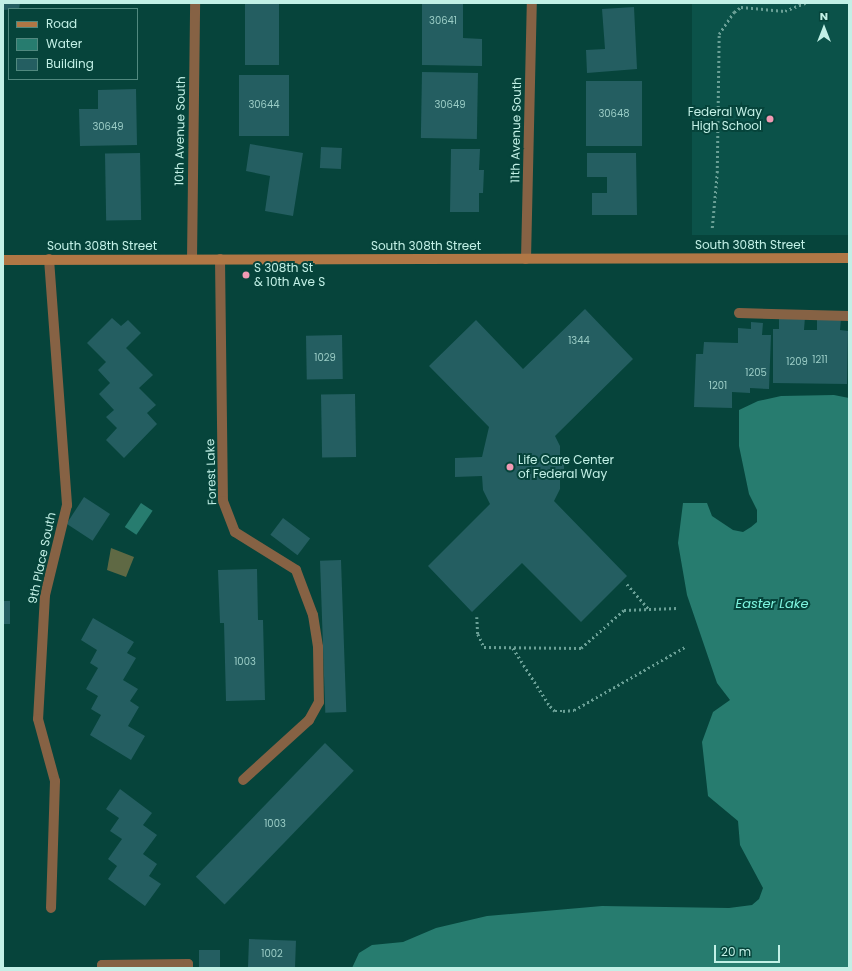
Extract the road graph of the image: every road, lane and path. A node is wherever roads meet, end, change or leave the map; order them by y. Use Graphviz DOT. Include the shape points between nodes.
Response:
graph roads {
  1 [pos="195,3"];
  2 [pos="532,3"];
  3 [pos="805,3"];
  4 [pos="712,228"];
  5 [pos="849,258"];
  6 [pos="49,259"];
  7 [pos="192,259"];
  8 [pos="220,259"];
  9 [pos="526,259"];
  10 [pos="3,260"];
  11 [pos="739,312"];
  12 [pos="849,316"];
  13 [pos="627,584"];
  14 [pos="677,608"];
  15 [pos="650,609"];
  16 [pos="477,617"];
  17 [pos="512,647"];
  18 [pos="685,648"];
  19 [pos="243,780"];
  20 [pos="51,908"];
  21 [pos="102,968"];
  22 [pos="188,968"];
  1 -- 7 [label="street, 10th Avenue South"];
  2 -- 9 [label="street, 11th Avenue South"];
  3 -- 4 [label="path" via="785,11 741,7 734,12 719,34 717,173"];
  5 -- 9 [label="street, South 308th Street"];
  6 -- 7 [label="street, South 308th Street"];
  6 -- 10 [label="street, South 308th Street"];
  6 -- 20 [label="street, 9th Place South" via="67,505 45,595 38,719 55,781"];
  7 -- 8 [label="street, South 308th Street"];
  8 -- 9 [label="street, South 308th Street"];
  8 -- 19 [label="street, Forest Lake" via="223,502 235,532 296,570 313,615 319,662 320,702 309,720"];
  11 -- 12 [label="street"];
  13 -- 15 [label="path"];
  14 -- 15 [label="path"];
  15 -- 17 [label="path" via="624,610 581,648"];
  16 -- 17 [label="path" via="478,634 484,647"];
  17 -- 18 [label="path" via="555,711 574,710"];
  21 -- 22 [label="street" via="102,965 188,964"];
}
